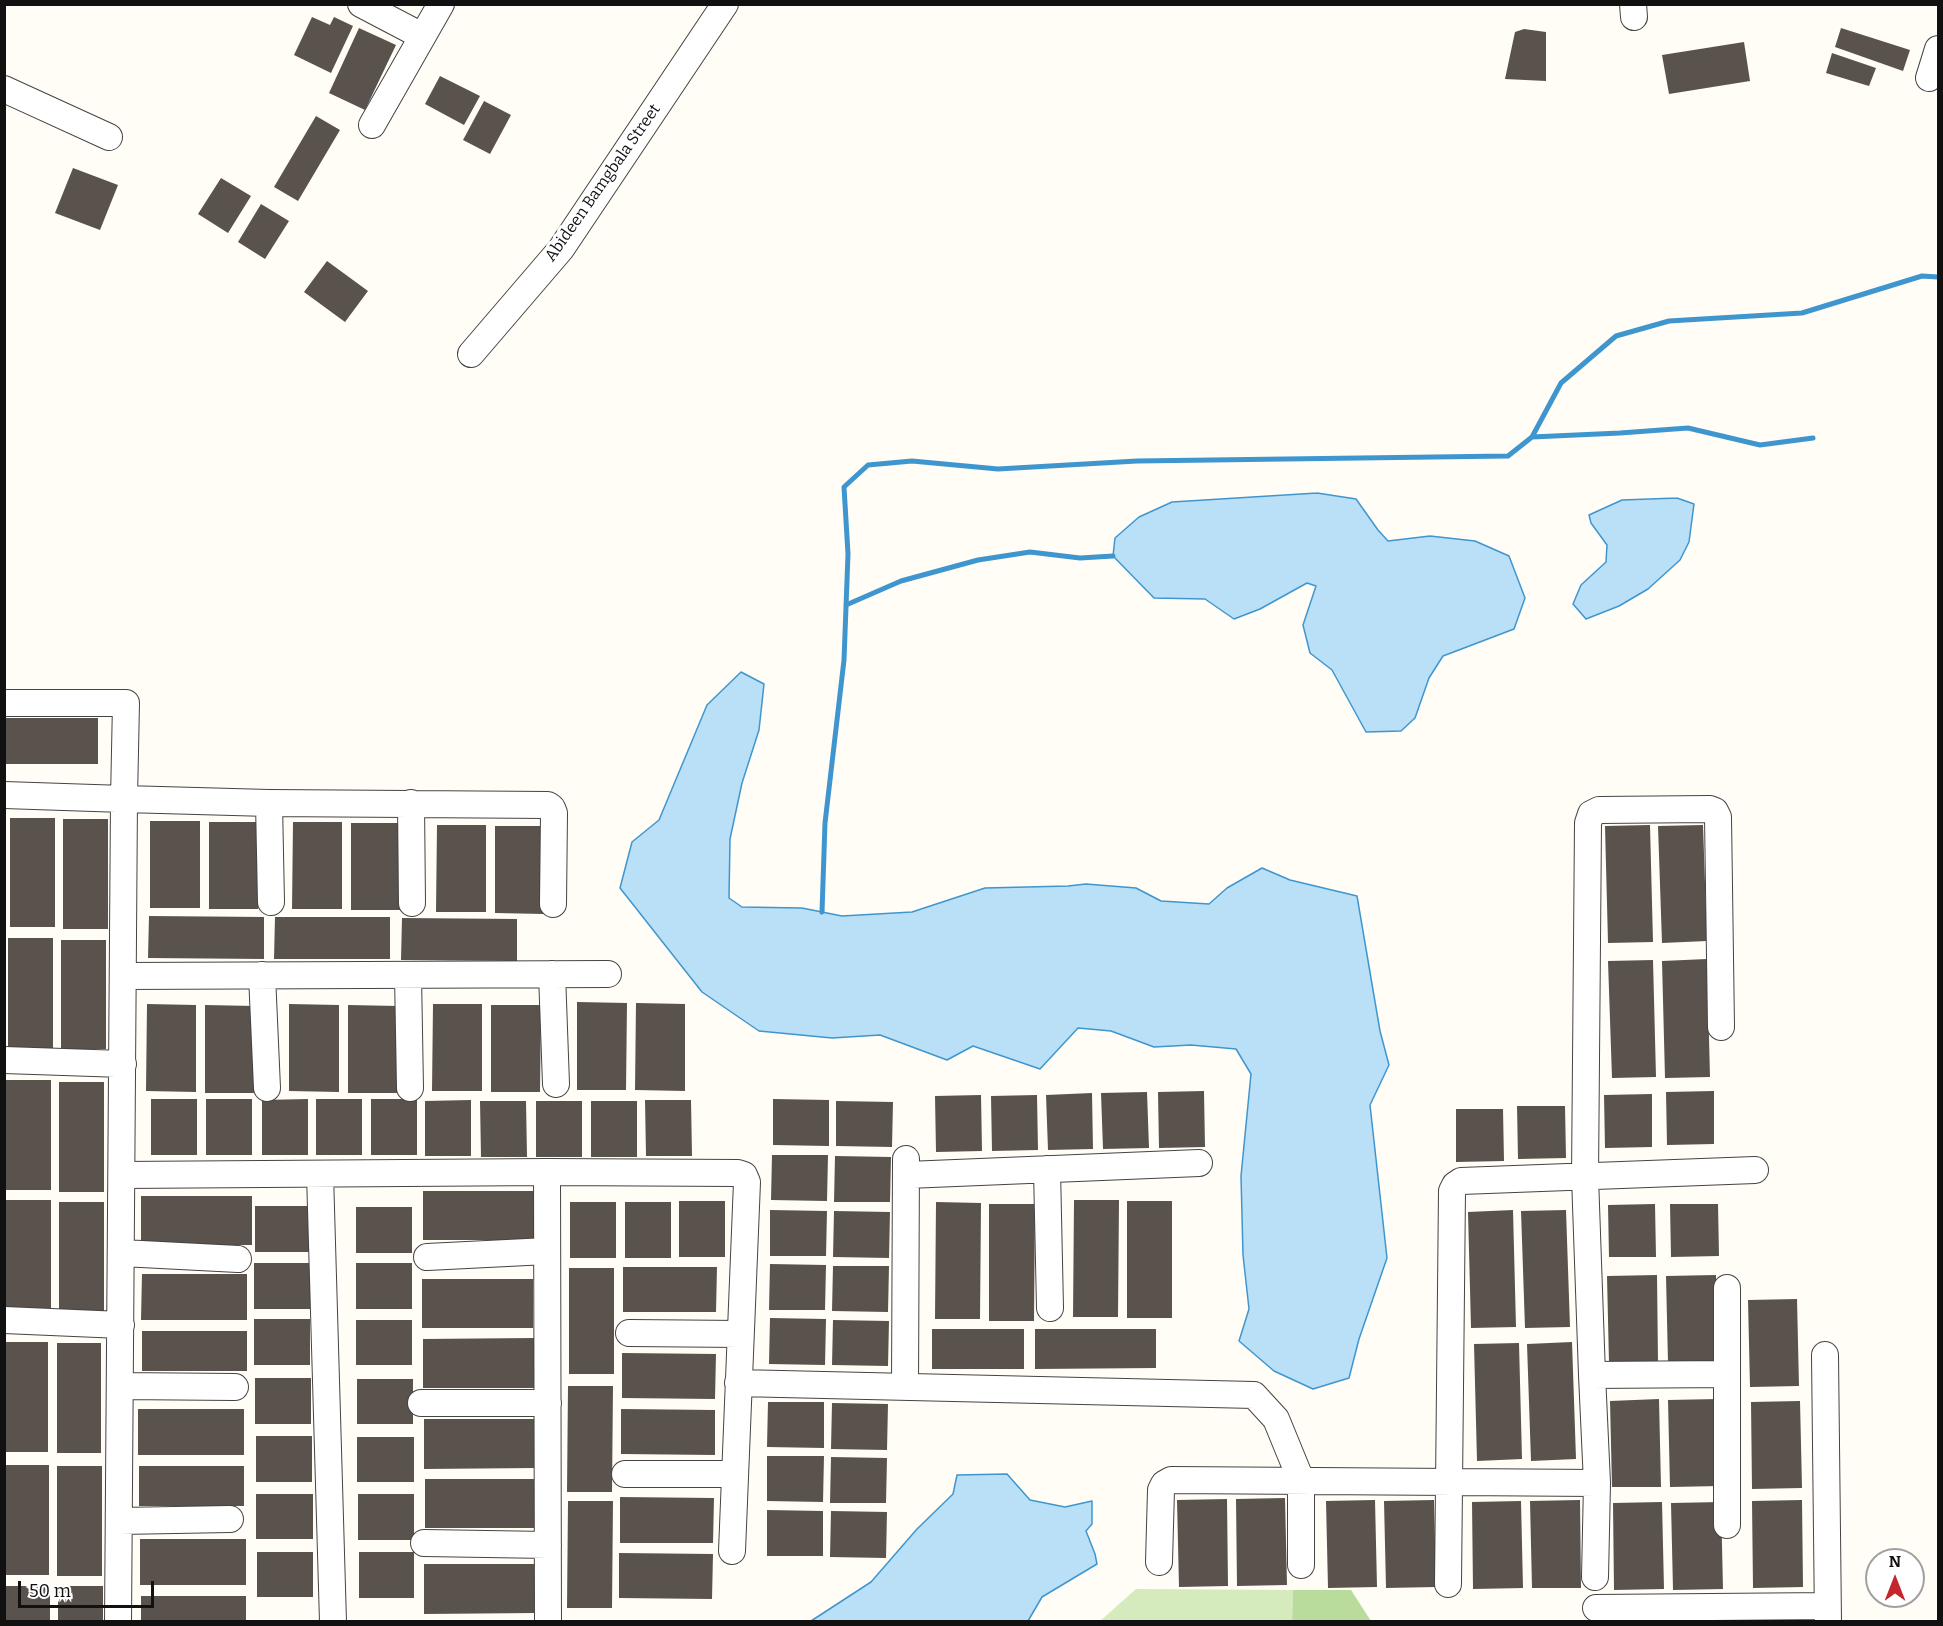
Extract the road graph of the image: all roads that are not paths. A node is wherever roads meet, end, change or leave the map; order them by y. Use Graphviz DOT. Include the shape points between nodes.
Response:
graph roads {
  1 [pos="361,4"];
  2 [pos="441,4"];
  3 [pos="725,4"];
  4 [pos="422,36"];
  5 [pos="1938,49"];
  6 [pos="1929,78"];
  7 [pos="4,89"];
  8 [pos="372,125"];
  9 [pos="109,137"];
  10 [pos="471,354"];
  11 [pos="4,703"];
  12 [pos="4,795"];
  13 [pos="124,799"];
  14 [pos="269,803"];
  15 [pos="411,803"];
  16 [pos="271,902"];
  17 [pos="412,903"];
  18 [pos="553,904"];
  19 [pos="552,974"];
  20 [pos="608,974"];
  21 [pos="124,975"];
  22 [pos="262,975"];
  23 [pos="408,975"];
  24 [pos="1721,1027"];
  25 [pos="4,1060"];
  26 [pos="123,1064"];
  27 [pos="556,1084"];
  28 [pos="267,1088"];
  29 [pos="410,1088"];
  30 [pos="1199,1163"];
  31 [pos="1047,1169"];
  32 [pos="1755,1170"];
  33 [pos="547,1172"];
  34 [pos="320,1174"];
  35 [pos="122,1175"];
  36 [pos="1585,1177"];
  37 [pos="547,1251"];
  38 [pos="122,1253"];
  39 [pos="427,1257"];
  40 [pos="238,1258"];
  41 [pos="1727,1288"];
  42 [pos="1050,1308"];
  43 [pos="4,1320"];
  44 [pos="121,1325"];
  45 [pos="629,1333"];
  46 [pos="740,1334"];
  47 [pos="1826,1355"];
  48 [pos="1727,1374"];
  49 [pos="1592,1375"];
  50 [pos="738,1383"];
  51 [pos="120,1386"];
  52 [pos="905,1386"];
  53 [pos="235,1387"];
  54 [pos="421,1403"];
  55 [pos="548,1403"];
  56 [pos="625,1474"];
  57 [pos="735,1474"];
  58 [pos="1301,1480"];
  59 [pos="1448,1483"];
  60 [pos="1597,1483"];
  61 [pos="230,1519"];
  62 [pos="120,1521"];
  63 [pos="1727,1525"];
  64 [pos="424,1543"];
  65 [pos="548,1545"];
  66 [pos="732,1551"];
  67 [pos="1159,1562"];
  68 [pos="1301,1566"];
  69 [pos="1595,1577"];
  70 [pos="1448,1584"];
  71 [pos="1596,1608"];
  72 [pos="1828,1614"];
  73 [pos="118,1622"];
  74 [pos="333,1622"];
  75 [pos="548,1622"];
  1 -- 4 [label="street"];
  2 -- 4 [label="street"];
  3 -- 10 [label="street, Abideen Bamgbala Street" via="561,249"];
  4 -- 8 [label="street"];
  5 -- 6 [label="street"];
  7 -- 9 [label="street"];
  11 -- 13 [label="street" via="126,703"];
  12 -- 13 [label="street"];
  13 -- 14 [label="street"];
  13 -- 21 [label="street"];
  14 -- 15 [label="street"];
  14 -- 16 [label="street"];
  15 -- 17 [label="street"];
  15 -- 18 [label="street" via="548,805 552,808"];
  19 -- 20 [label="street"];
  19 -- 23 [label="street"];
  19 -- 27 [label="street"];
  21 -- 22 [label="street"];
  21 -- 26 [label="street"];
  22 -- 23 [label="street"];
  22 -- 28 [label="street"];
  23 -- 29 [label="street"];
  24 -- 36 [label="street" via="1715,811 1599,810 1591,814"];
  25 -- 26 [label="street"];
  26 -- 35 [label="street"];
  30 -- 31 [label="street"];
  31 -- 42 [label="street"];
  31 -- 52 [label="street" via="906,1167"];
  32 -- 36 [label="street"];
  33 -- 34 [label="street"];
  33 -- 37 [label="street"];
  33 -- 46 [label="street" via="744,1175 747,1182"];
  34 -- 35 [label="street"];
  34 -- 74 [label="street"];
  35 -- 38 [label="street"];
  36 -- 49 [label="street"];
  36 -- 59 [label="street" via="1461,1181 1452,1191"];
  37 -- 39 [label="street"];
  37 -- 55 [label="street"];
  38 -- 40 [label="street"];
  38 -- 44 [label="street"];
  41 -- 48 [label="street"];
  43 -- 44 [label="street"];
  44 -- 51 [label="street"];
  45 -- 46 [label="street"];
  46 -- 50 [label="street"];
  47 -- 72 [label="street"];
  48 -- 49 [label="street"];
  48 -- 63 [label="street"];
  49 -- 60 [label="street"];
  50 -- 52 [label="street"];
  50 -- 57 [label="street"];
  51 -- 53 [label="street"];
  51 -- 62 [label="street"];
  52 -- 58 [label="street" via="1254,1395 1276,1419"];
  54 -- 55 [label="street"];
  55 -- 65 [label="street"];
  56 -- 57 [label="street"];
  57 -- 66 [label="street"];
  58 -- 59 [label="street"];
  58 -- 67 [label="street" via="1171,1480 1164,1484"];
  58 -- 68 [label="street"];
  59 -- 60 [label="street"];
  59 -- 70 [label="street"];
  60 -- 69 [label="street"];
  61 -- 62 [label="street"];
  62 -- 73 [label="street"];
  64 -- 65 [label="street"];
  65 -- 75 [label="street"];
  71 -- 72 [label="street"];
}
